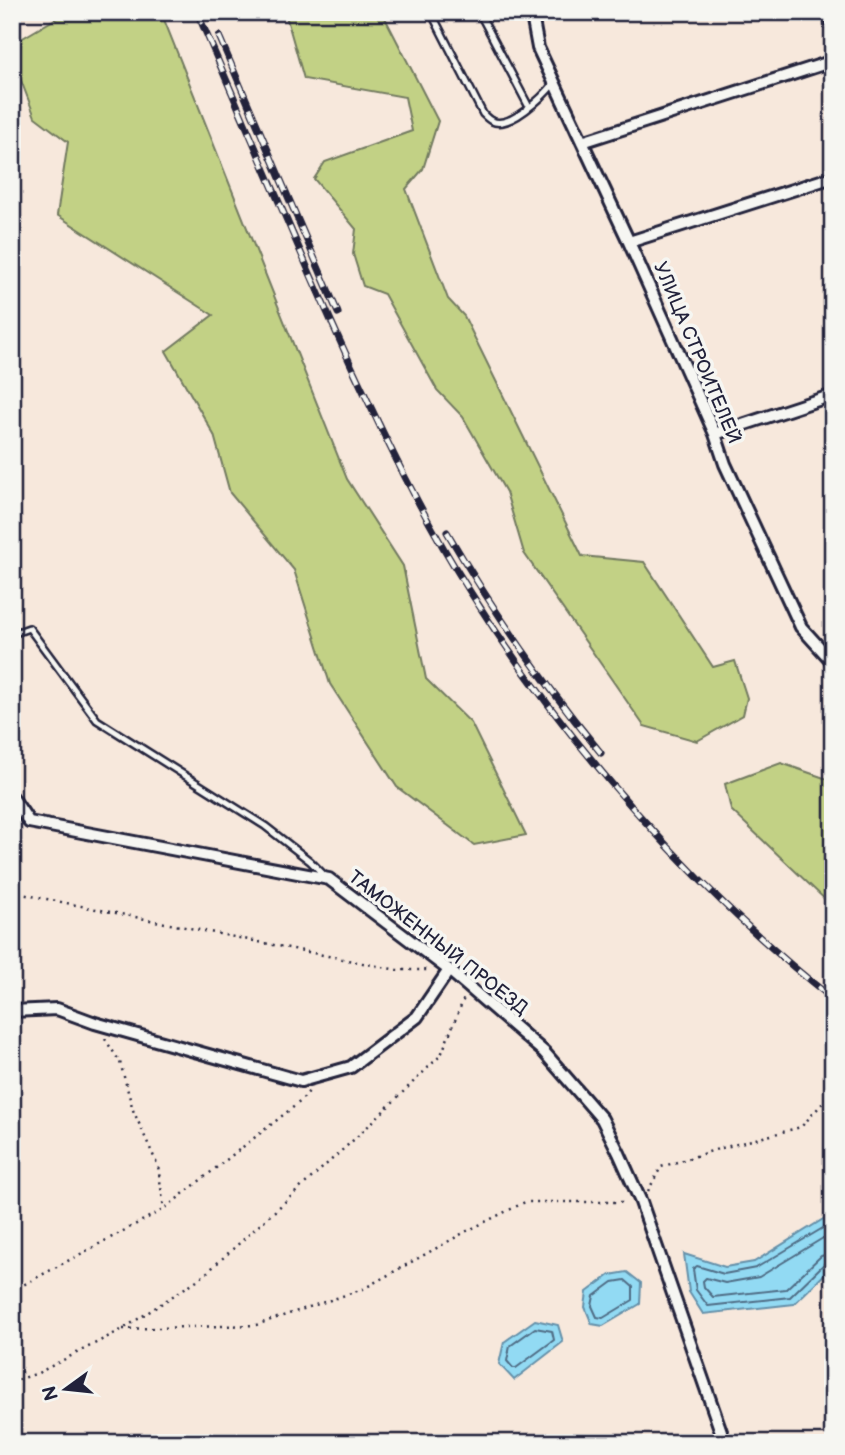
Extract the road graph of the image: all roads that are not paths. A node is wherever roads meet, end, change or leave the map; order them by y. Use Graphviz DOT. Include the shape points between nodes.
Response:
graph roads {
  1 [pos="431,12"];
  2 [pos="479,12"];
  3 [pos="539,12"];
  4 [pos="828,12"];
  5 [pos="833,26"];
  6 [pos="833,61"];
  7 [pos="554,83"];
  8 [pos="529,107"];
  9 [pos="582,142"];
  10 [pos="833,177"];
  11 [pos="629,242"];
  12 [pos="833,395"];
  13 [pos="715,434"];
  14 [pos="12,634"];
  15 [pos="832,660"];
  16 [pos="12,797"];
  17 [pos="329,880"];
  18 [pos="449,970"];
  19 [pos="12,1011"];
  20 [pos="725,1443"];
  1 -- 8 [label="lane" via="490,121 500,123"];
  2 -- 8 [label="lane"];
  3 -- 7 [label="street, УЛИЦА СТРОИТЕЛЕЙ" via="533,20 538,48"];
  4 -- 5 [label="street"];
  6 -- 9 [label="street"];
  7 -- 8 [label="lane"];
  7 -- 9 [label="street, УЛИЦА СТРОИТЕЛЕЙ"];
  9 -- 11 [label="street, УЛИЦА СТРОИТЕЛЕЙ"];
  10 -- 11 [label="street"];
  11 -- 13 [label="street, УЛИЦА СТРОИТЕЛЕЙ"];
  12 -- 13 [label="street"];
  13 -- 15 [label="street, УЛИЦА СТРОИТЕЛЕЙ" via="802,627"];
  14 -- 17 [label="lane" via="29,628 97,720 265,826"];
  16 -- 17 [label="street, ТАМОЖЕННЫЙ ПРОЕЗД" via="29,822"];
  17 -- 18 [label="street, ТАМОЖЕННЫЙ ПРОЕЗД"];
  18 -- 19 [label="street" via="417,1017 351,1068 300,1081 57,1009"];
  18 -- 20 [label="street, ТАМОЖЕННЫЙ ПРОЕЗД" via="544,1052 602,1119 641,1202"];
}
